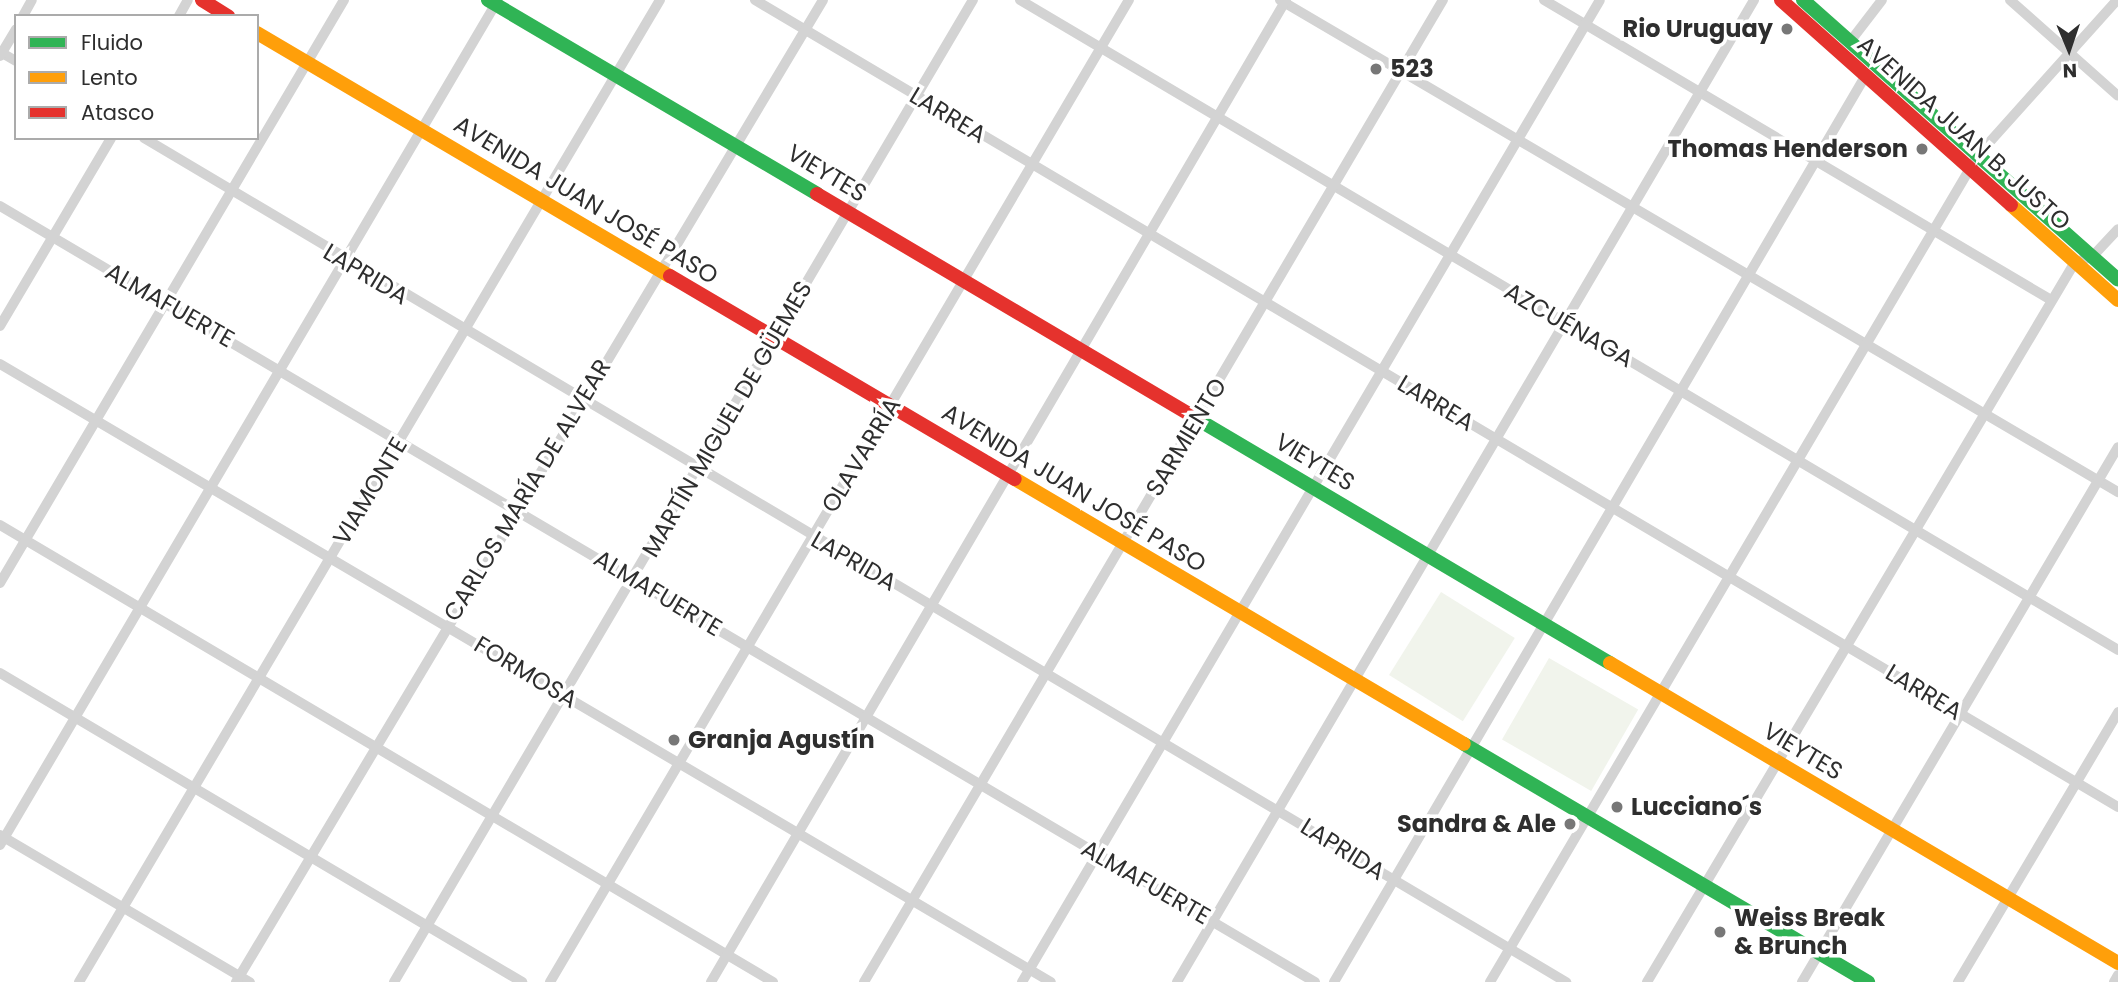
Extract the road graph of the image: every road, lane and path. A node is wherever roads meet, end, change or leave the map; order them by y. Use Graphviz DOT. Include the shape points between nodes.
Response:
graph roads {
  1 [pos="202,0"];
  2 [pos="344,0"];
  3 [pos="660,0"];
  4 [pos="755,0"];
  5 [pos="823,0"];
  6 [pos="973,0"];
  7 [pos="1020,0"];
  8 [pos="1129,0"];
  9 [pos="1443,0"];
  10 [pos="1544,0"];
  11 [pos="1600,0"];
  12 [pos="1755,0"];
  13 [pos="1781,0"];
  14 [pos="1803,0"];
  15 [pos="1882,0"];
  16 [pos="2010,0"];
  17 [pos="2117,0"];
  18 [pos="494,1"];
  19 [pos="1284,1"];
  20 [pos="225,14"];
  21 [pos="1586,24"];
  22 [pos="805,30"];
  23 [pos="14,32"];
  24 [pos="259,34"];
  25 [pos="1852,34"];
  26 [pos="1101,48"];
  27 [pos="2069,54"];
  28 [pos="1,55"];
  29 [pos="307,62"];
  30 [pos="1401,71"];
  31 [pos="615,75"];
  32 [pos="1867,77"];
  33 [pos="1701,90"];
  34 [pos="916,96"];
  35 [pos="2118,96"];
  36 [pos="1217,118"];
  37 [pos="422,130"];
  38 [pos="110,140"];
  39 [pos="147,140"];
  40 [pos="1518,140"];
  41 [pos="736,146"];
  42 [pos="1978,155"];
  43 [pos="1817,162"];
  44 [pos="1033,165"];
  45 [pos="1969,168"];
  46 [pos="1333,186"];
  47 [pos="230,193"];
  48 [pos="541,200"];
  49 [pos="1634,205"];
  50 [pos="0,206"];
  51 [pos="848,212"];
  52 [pos="2118,229"];
  53 [pos="1932,230"];
  54 [pos="1151,234"];
  55 [pos="53,237"];
  56 [pos="1450,256"];
  57 [pos="2092,257"];
  58 [pos="344,261"];
  59 [pos="2075,262"];
  60 [pos="657,269"];
  61 [pos="1749,277"];
  62 [pos="2118,280"];
  63 [pos="964,281"];
  64 [pos="2051,300"];
  65 [pos="2118,300"];
  66 [pos="166,302"];
  67 [pos="1266,302"];
  68 [pos="1566,320"];
  69 [pos="0,326"];
  70 [pos="464,332"];
  71 [pos="774,338"];
  72 [pos="1865,345"];
  73 [pos="1081,351"];
  74 [pos="0,364"];
  75 [pos="280,369"];
  76 [pos="1382,371"];
  77 [pos="1682,392"];
  78 [pos="580,400"];
  79 [pos="890,406"];
  80 [pos="1983,414"];
  81 [pos="97,418"];
  82 [pos="1196,418"];
  83 [pos="1497,439"];
  84 [pos="400,440"];
  85 [pos="2118,447"];
  86 [pos="1798,461"];
  87 [pos="697,469"];
  88 [pos="1009,476"];
  89 [pos="2098,481"];
  90 [pos="211,487"];
  91 [pos="1313,488"];
  92 [pos="2118,492"];
  93 [pos="516,509"];
  94 [pos="1614,509"];
  95 [pos="0,525"];
  96 [pos="1913,529"];
  97 [pos="812,537"];
  98 [pos="24,541"];
  99 [pos="1123,543"];
  100 [pos="1428,555"];
  101 [pos="331,556"];
  102 [pos="633,578"];
  103 [pos="1731,578"];
  104 [pos="0,583"];
  105 [pos="2029,598"];
  106 [pos="140,607"];
  107 [pos="933,607"];
  108 [pos="1240,612"];
  109 [pos="1545,624"];
  110 [pos="447,625"];
  111 [pos="748,646"];
  112 [pos="1845,646"];
  113 [pos="2118,650"];
  114 [pos="0,673"];
  115 [pos="1045,675"];
  116 [pos="258,679"];
  117 [pos="1355,680"];
  118 [pos="564,694"];
  119 [pos="1662,694"];
  120 [pos="2118,712"];
  121 [pos="1961,714"];
  122 [pos="75,717"];
  123 [pos="867,718"];
  124 [pos="1162,744"];
  125 [pos="375,747"];
  126 [pos="1472,749"];
  127 [pos="1777,761"];
  128 [pos="679,762"];
  129 [pos="2077,783"];
  130 [pos="980,785"];
  131 [pos="194,788"];
  132 [pos="2118,807"];
  133 [pos="1279,809"];
  134 [pos="492,816"];
  135 [pos="1590,818"];
  136 [pos="1892,830"];
  137 [pos="799,833"];
  138 [pos="2,839"];
  139 [pos="1097,855"];
  140 [pos="310,857"];
  141 [pos="1394,881"];
  142 [pos="607,884"];
  143 [pos="1704,886"];
  144 [pos="2008,898"];
  145 [pos="912,900"];
  146 [pos="125,905"];
  147 [pos="1213,920"];
  148 [pos="427,926"];
  149 [pos="1511,949"];
  150 [pos="1819,953"];
  151 [pos="727,955"];
  152 [pos="2118,963"];
  153 [pos="1030,970"];
  154 [pos="2118,975"];
  155 [pos="238,979"];
  156 [pos="79,982"];
  157 [pos="250,982"];
  158 [pos="394,982"];
  159 [pos="522,982"];
  160 [pos="550,982"];
  161 [pos="711,982"];
  162 [pos="773,982"];
  163 [pos="864,982"];
  164 [pos="1022,982"];
  165 [pos="1051,982"];
  166 [pos="1177,982"];
  167 [pos="1315,982"];
  168 [pos="1334,982"];
  169 [pos="1490,982"];
  170 [pos="1566,982"];
  171 [pos="1647,982"];
  172 [pos="1802,982"];
  173 [pos="1868,982"];
  174 [pos="1958,982"];
  175 [pos="2114,982"];
  1 -- 20 [label="main road"];
  2 -- 29 [label="street"];
  3 -- 31 [label="street, VIAMONTE"];
  4 -- 22 [label="street, LARREA"];
  5 -- 22 [label="street, CARLOS MARÍA DE ALVEAR"];
  6 -- 34 [label="street, MARTÍN MIGUEL DE GÜEMES"];
  7 -- 26 [label="street, AZCUÉNAGA"];
  8 -- 26 [label="street, OLAVARRÍA"];
  9 -- 30 [label="street, SARMIENTO"];
  10 -- 21 [label="street"];
  11 -- 21 [label="street"];
  12 -- 33 [label="street"];
  13 -- 32 [label="main road, AVENIDA JUAN B. JUSTO"];
  14 -- 25 [label="main road, AVENIDA JUAN B. JUSTO"];
  15 -- 25 [label="street"];
  16 -- 27 [label="street"];
  17 -- 27 [label="street"];
  18 -- 31 [label="main road, VIEYTES"];
  18 -- 37 [label="street"];
  19 -- 30 [label="street"];
  19 -- 36 [label="street"];
  21 -- 33 [label="street"];
  21 -- 40 [label="street"];
  22 -- 34 [label="street, LARREA"];
  22 -- 41 [label="street, CARLOS MARÍA DE ALVEAR"];
  23 -- 28 [label="street"];
  24 -- 29 [label="main road, AVENIDA JUAN JOSÉ PASO"];
  25 -- 32 [label="street"];
  25 -- 42 [label="main road, AVENIDA JUAN B. JUSTO"];
  26 -- 36 [label="street, AZCUÉNAGA"];
  26 -- 44 [label="street, OLAVARRÍA"];
  27 -- 35 [label="street"];
  27 -- 42 [label="street"];
  29 -- 37 [label="main road, AVENIDA JUAN JOSÉ PASO"];
  29 -- 47 [label="street"];
  30 -- 40 [label="street"];
  30 -- 46 [label="street, SARMIENTO"];
  31 -- 41 [label="main road, VIEYTES"];
  31 -- 48 [label="street, VIAMONTE"];
  32 -- 43 [label="street"];
  32 -- 45 [label="main road, AVENIDA JUAN B. JUSTO"];
  33 -- 43 [label="street"];
  33 -- 49 [label="street"];
  34 -- 44 [label="street, LARREA"];
  34 -- 51 [label="street, MARTÍN MIGUEL DE GÜEMES"];
  36 -- 46 [label="street, AZCUÉNAGA"];
  36 -- 54 [label="street"];
  37 -- 48 [label="main road, AVENIDA JUAN JOSÉ PASO"];
  37 -- 58 [label="street"];
  38 -- 55 [label="street"];
  39 -- 47 [label="street, LAPRIDA"];
  40 -- 49 [label="street"];
  40 -- 56 [label="street"];
  41 -- 51 [label="main road, VIEYTES"];
  41 -- 60 [label="street, CARLOS MARÍA DE ALVEAR"];
  42 -- 45 [label="street"];
  42 -- 57 [label="main road, AVENIDA JUAN B. JUSTO"];
  43 -- 53 [label="street"];
  43 -- 61 [label="street"];
  44 -- 54 [label="street, LARREA"];
  44 -- 63 [label="street, OLAVARRÍA"];
  45 -- 53 [label="street"];
  45 -- 59 [label="main road, AVENIDA JUAN B. JUSTO"];
  46 -- 56 [label="street, AZCUÉNAGA"];
  46 -- 67 [label="street, SARMIENTO"];
  47 -- 58 [label="street, LAPRIDA"];
  47 -- 66 [label="street"];
  48 -- 60 [label="main road, AVENIDA JUAN JOSÉ PASO"];
  48 -- 70 [label="street, VIAMONTE"];
  49 -- 61 [label="street"];
  49 -- 68 [label="street"];
  50 -- 55 [label="street, ALMAFUERTE"];
  51 -- 63 [label="main road, VIEYTES"];
  51 -- 71 [label="street, MARTÍN MIGUEL DE GÜEMES"];
  52 -- 57 [label="street"];
  53 -- 64 [label="street"];
  53 -- 72 [label="street"];
  54 -- 67 [label="street, LARREA"];
  54 -- 73 [label="street"];
  55 -- 66 [label="street, ALMAFUERTE"];
  55 -- 69 [label="street"];
  56 -- 68 [label="street, AZCUÉNAGA"];
  56 -- 76 [label="street"];
  57 -- 59 [label="street"];
  57 -- 62 [label="main road, AVENIDA JUAN B. JUSTO"];
  58 -- 70 [label="street, LAPRIDA"];
  58 -- 75 [label="street"];
  59 -- 64 [label="street"];
  59 -- 65 [label="main road, AVENIDA JUAN B. JUSTO"];
  60 -- 71 [label="main road, AVENIDA JUAN JOSÉ PASO"];
  60 -- 78 [label="street, CARLOS MARÍA DE ALVEAR"];
  61 -- 72 [label="street"];
  61 -- 77 [label="street"];
  63 -- 73 [label="main road, VIEYTES"];
  63 -- 79 [label="street, OLAVARRÍA"];
  64 -- 80 [label="street"];
  66 -- 75 [label="street, ALMAFUERTE"];
  66 -- 81 [label="street"];
  67 -- 76 [label="street, LARREA"];
  67 -- 82 [label="street, SARMIENTO"];
  68 -- 77 [label="street, AZCUÉNAGA"];
  68 -- 83 [label="street"];
  70 -- 78 [label="street, LAPRIDA"];
  70 -- 84 [label="street, VIAMONTE"];
  71 -- 79 [label="main road, AVENIDA JUAN JOSÉ PASO"];
  71 -- 87 [label="street, MARTÍN MIGUEL DE GÜEMES"];
  72 -- 80 [label="street"];
  72 -- 86 [label="street"];
  73 -- 82 [label="main road, VIEYTES"];
  73 -- 88 [label="street"];
  74 -- 81 [label="street, FORMOSA"];
  75 -- 84 [label="street, ALMAFUERTE"];
  75 -- 90 [label="street"];
  76 -- 83 [label="street, LARREA"];
  76 -- 91 [label="street"];
  77 -- 86 [label="street, AZCUÉNAGA"];
  77 -- 94 [label="street"];
  78 -- 87 [label="street, LAPRIDA"];
  78 -- 93 [label="street, CARLOS MARÍA DE ALVEAR"];
  79 -- 88 [label="main road, AVENIDA JUAN JOSÉ PASO"];
  79 -- 97 [label="street, OLAVARRÍA"];
  80 -- 89 [label="street"];
  80 -- 96 [label="street"];
  81 -- 90 [label="street, FORMOSA"];
  81 -- 98 [label="street"];
  82 -- 91 [label="main road, VIEYTES"];
  82 -- 99 [label="street, SARMIENTO"];
  83 -- 94 [label="street, LARREA"];
  83 -- 100 [label="street"];
  84 -- 93 [label="street, ALMAFUERTE"];
  84 -- 101 [label="street, VIAMONTE"];
  85 -- 89 [label="street"];
  86 -- 96 [label="street, AZCUÉNAGA"];
  86 -- 103 [label="street"];
  87 -- 97 [label="street, LAPRIDA"];
  87 -- 102 [label="street, MARTÍN MIGUEL DE GÜEMES"];
  88 -- 99 [label="main road, AVENIDA JUAN JOSÉ PASO"];
  88 -- 107 [label="street"];
  89 -- 92 [label="street"];
  89 -- 105 [label="street"];
  90 -- 101 [label="street, FORMOSA"];
  90 -- 106 [label="street"];
  91 -- 100 [label="main road, VIEYTES"];
  91 -- 108 [label="street"];
  93 -- 102 [label="street, ALMAFUERTE"];
  93 -- 110 [label="street, CARLOS MARÍA DE ALVEAR"];
  94 -- 103 [label="street, LARREA"];
  94 -- 109 [label="street"];
  95 -- 98 [label="street"];
  96 -- 105 [label="street, AZCUÉNAGA"];
  96 -- 112 [label="street"];
  97 -- 107 [label="street, LAPRIDA"];
  97 -- 111 [label="street, OLAVARRÍA"];
  98 -- 104 [label="street"];
  98 -- 106 [label="street"];
  99 -- 108 [label="main road, AVENIDA JUAN JOSÉ PASO"];
  99 -- 115 [label="street, SARMIENTO"];
  100 -- 109 [label="main road, VIEYTES"];
  100 -- 117 [label="street"];
  101 -- 110 [label="street, FORMOSA"];
  101 -- 116 [label="street, VIAMONTE"];
  102 -- 111 [label="street, ALMAFUERTE"];
  102 -- 118 [label="street, MARTÍN MIGUEL DE GÜEMES"];
  103 -- 112 [label="street, LARREA"];
  103 -- 119 [label="street"];
  105 -- 113 [label="street, AZCUÉNAGA"];
  105 -- 121 [label="street"];
  106 -- 116 [label="street"];
  106 -- 122 [label="street"];
  107 -- 115 [label="street, LAPRIDA"];
  107 -- 123 [label="street"];
  108 -- 117 [label="main road, AVENIDA JUAN JOSÉ PASO"];
  108 -- 124 [label="street"];
  109 -- 119 [label="main road, VIEYTES"];
  109 -- 126 [label="street"];
  110 -- 118 [label="street, FORMOSA"];
  110 -- 125 [label="street, CARLOS MARÍA DE ALVEAR"];
  111 -- 123 [label="street, ALMAFUERTE"];
  111 -- 128 [label="street, OLAVARRÍA"];
  112 -- 121 [label="street, LARREA"];
  112 -- 127 [label="street"];
  114 -- 122 [label="street"];
  115 -- 124 [label="street, LAPRIDA"];
  115 -- 130 [label="street, SARMIENTO"];
  116 -- 125 [label="street"];
  116 -- 131 [label="street, VIAMONTE"];
  117 -- 126 [label="main road, AVENIDA JUAN JOSÉ PASO"];
  117 -- 133 [label="street"];
  118 -- 128 [label="street, FORMOSA"];
  118 -- 134 [label="street, MARTÍN MIGUEL DE GÜEMES"];
  119 -- 127 [label="main road, VIEYTES"];
  119 -- 135 [label="street"];
  120 -- 129 [label="street"];
  121 -- 129 [label="street, LARREA"];
  121 -- 136 [label="street"];
  122 -- 131 [label="street"];
  122 -- 138 [label="street"];
  123 -- 130 [label="street, ALMAFUERTE"];
  123 -- 137 [label="street"];
  124 -- 133 [label="street, LAPRIDA"];
  124 -- 139 [label="street"];
  125 -- 134 [label="street"];
  125 -- 140 [label="street, CARLOS MARÍA DE ALVEAR"];
  126 -- 135 [label="main road, AVENIDA JUAN JOSÉ PASO"];
  126 -- 141 [label="street"];
  127 -- 136 [label="main road, VIEYTES"];
  127 -- 143 [label="street"];
  128 -- 137 [label="street, FORMOSA"];
  128 -- 142 [label="street, OLAVARRÍA"];
  129 -- 132 [label="street, LARREA"];
  129 -- 144 [label="street"];
  130 -- 139 [label="street, ALMAFUERTE"];
  130 -- 145 [label="street, SARMIENTO"];
  131 -- 140 [label="street"];
  131 -- 146 [label="street, VIAMONTE"];
  133 -- 141 [label="street, LAPRIDA"];
  133 -- 147 [label="street"];
  134 -- 142 [label="street"];
  134 -- 148 [label="street, MARTÍN MIGUEL DE GÜEMES"];
  135 -- 143 [label="main road, AVENIDA JUAN JOSÉ PASO"];
  135 -- 149 [label="street"];
  136 -- 144 [label="main road, VIEYTES"];
  136 -- 150 [label="street"];
  137 -- 145 [label="street, FORMOSA"];
  137 -- 151 [label="street"];
  138 -- 146 [label="street"];
  139 -- 147 [label="street, ALMAFUERTE"];
  139 -- 153 [label="street"];
  140 -- 148 [label="street"];
  140 -- 155 [label="street, CARLOS MARÍA DE ALVEAR"];
  141 -- 149 [label="street, LAPRIDA"];
  141 -- 168 [label="street"];
  142 -- 151 [label="street"];
  142 -- 160 [label="street, OLAVARRÍA"];
  143 -- 150 [label="main road, AVENIDA JUAN JOSÉ PASO"];
  143 -- 171 [label="street"];
  144 -- 152 [label="main road, VIEYTES"];
  144 -- 174 [label="street"];
  145 -- 153 [label="street, FORMOSA"];
  145 -- 163 [label="street, SARMIENTO"];
  146 -- 155 [label="street"];
  146 -- 156 [label="street, VIAMONTE"];
  147 -- 166 [label="street"];
  147 -- 167 [label="street, ALMAFUERTE"];
  148 -- 158 [label="street, MARTÍN MIGUEL DE GÜEMES"];
  148 -- 159 [label="street"];
  149 -- 169 [label="street"];
  149 -- 170 [label="street, LAPRIDA"];
  150 -- 172 [label="street"];
  150 -- 173 [label="main road, AVENIDA JUAN JOSÉ PASO"];
  151 -- 161 [label="street"];
  151 -- 162 [label="street"];
  153 -- 164 [label="street"];
  153 -- 165 [label="street, FORMOSA"];
  154 -- 175 [label="street"];
  155 -- 157 [label="street"];
}
